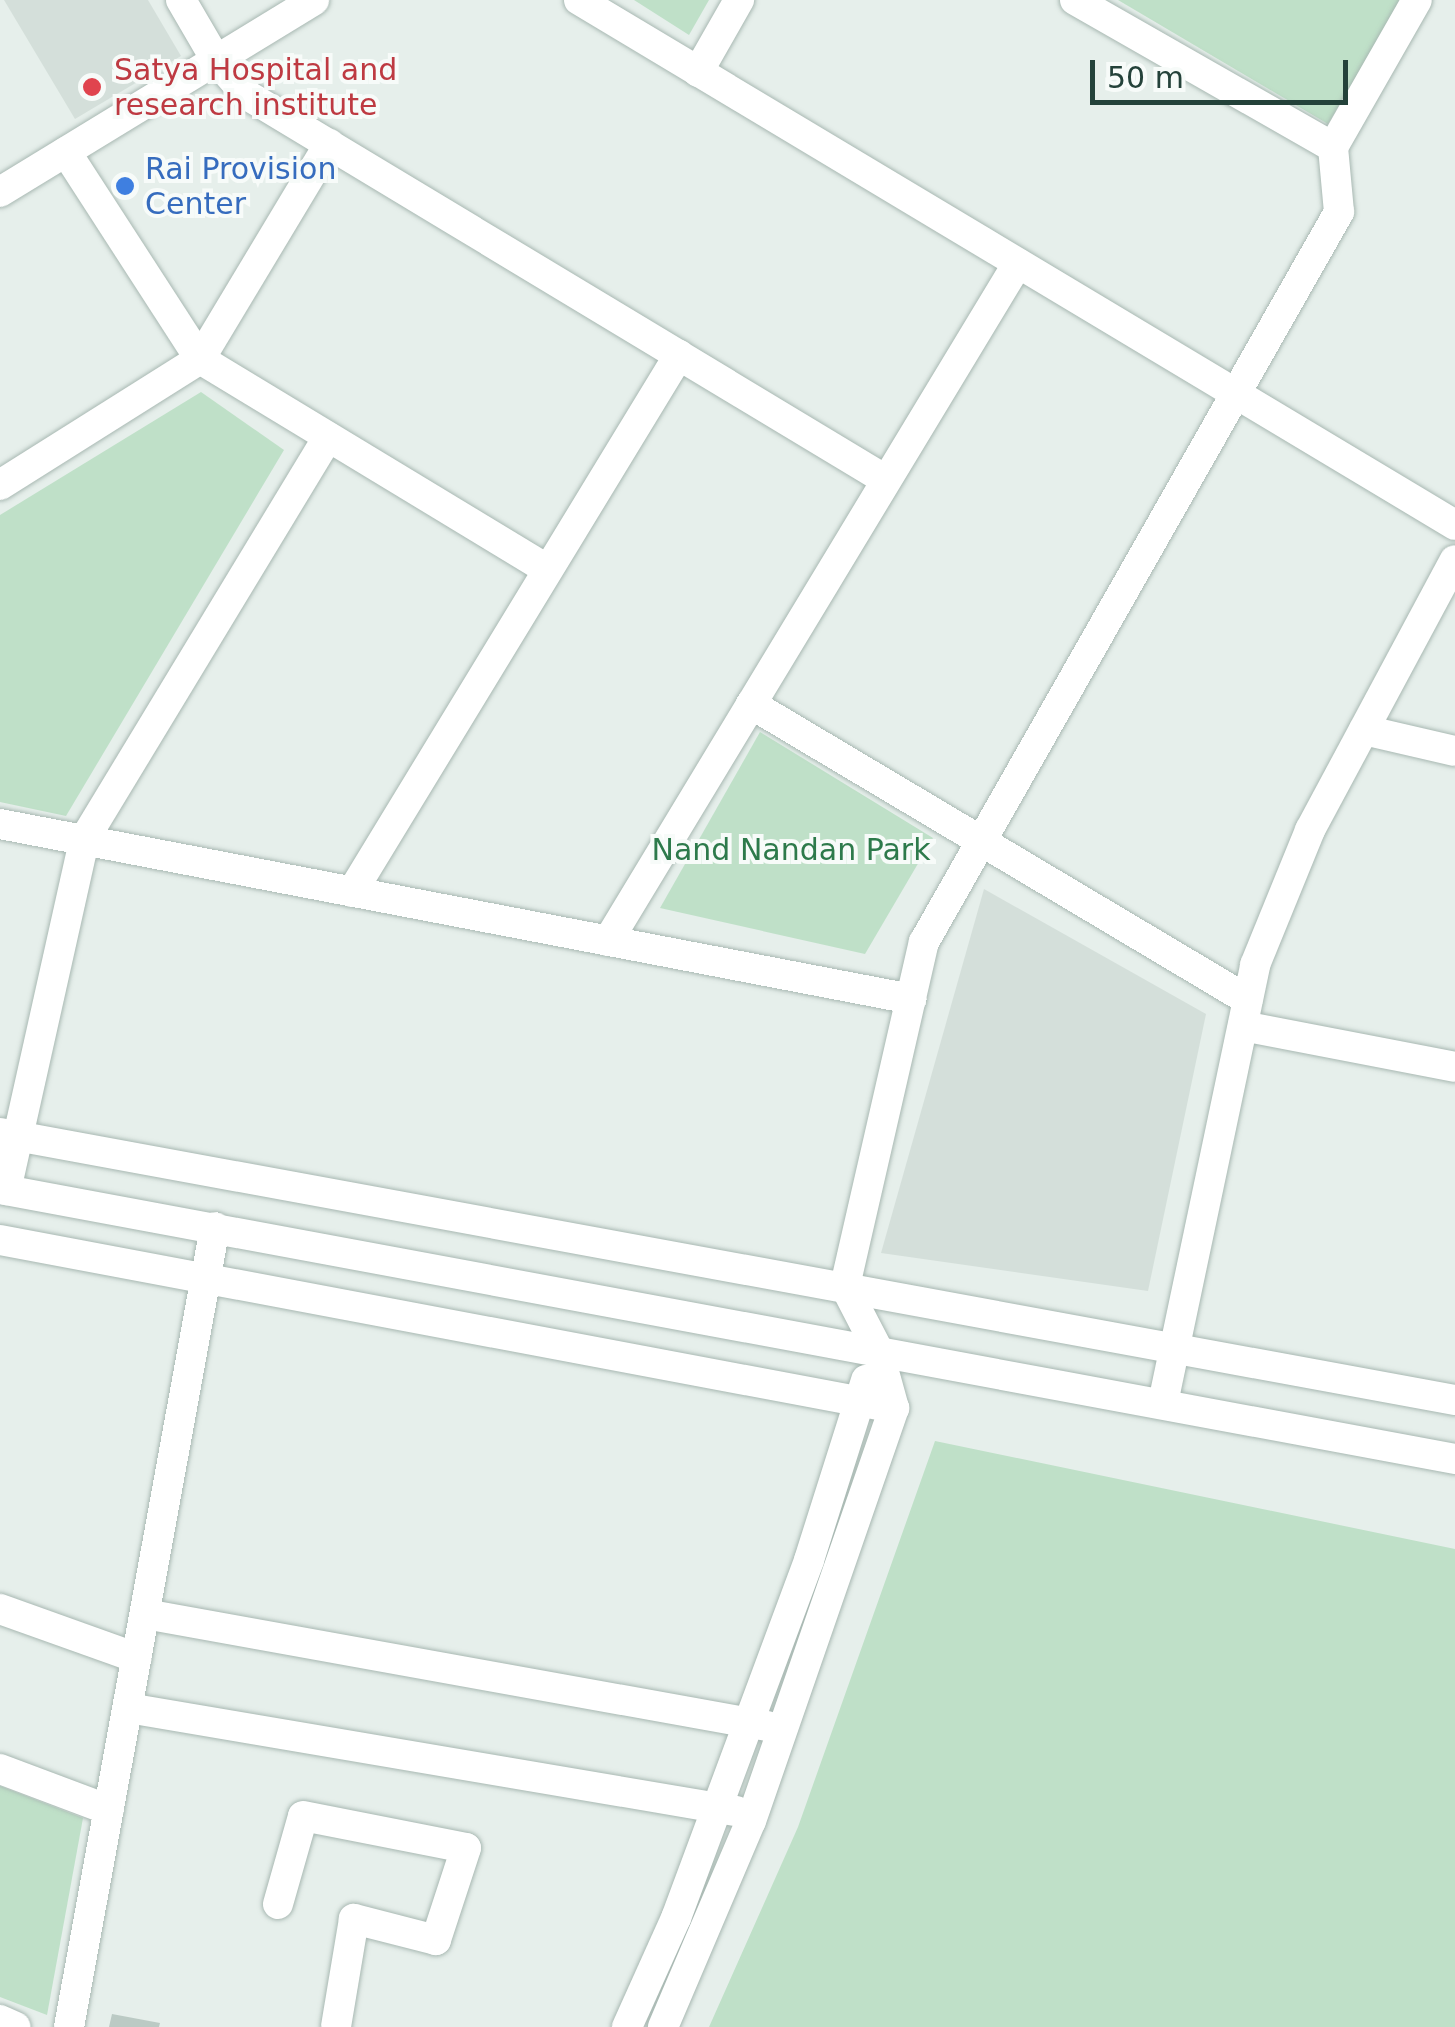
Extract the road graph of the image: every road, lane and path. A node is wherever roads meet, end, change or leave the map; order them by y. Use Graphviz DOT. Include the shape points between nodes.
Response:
graph roads {
  1 [pos="181,0"];
  2 [pos="314,0"];
  3 [pos="579,0"];
  4 [pos="738,0"];
  5 [pos="1075,0"];
  6 [pos="1417,0"];
  7 [pos="216,60"];
  8 [pos="698,72"];
  9 [pos="329,144"];
  10 [pos="1333,147"];
  11 [pos="66,152"];
  12 [pos="0,192"];
  13 [pos="1018,263"];
  14 [pos="679,355"];
  15 [pos="200,359"];
  16 [pos="1236,394"];
  17 [pos="328,436"];
  18 [pos="886,480"];
  19 [pos="0,485"];
  20 [pos="1455,525"];
  21 [pos="1455,560"];
  22 [pos="546,569"];
  23 [pos="751,704"];
  24 [pos="1364,730"];
  25 [pos="1455,752"];
  26 [pos="0,824"];
  27 [pos="84,840"];
  28 [pos="980,842"];
  29 [pos="352,892"];
  30 [pos="608,941"];
  31 [pos="910,999"];
  32 [pos="1246,1013"];
  33 [pos="1455,1066"];
  34 [pos="11,1135"];
  35 [pos="3,1190"];
  36 [pos="215,1228"];
  37 [pos="0,1240"];
  38 [pos="207,1276"];
  39 [pos="845,1286"];
  40 [pos="1174,1347"];
  41 [pos="878,1350"];
  42 [pos="858,1399"];
  43 [pos="1455,1400"];
  44 [pos="1163,1403"];
  45 [pos="894,1408"];
  46 [pos="1455,1460"];
  47 [pos="0,1608"];
  48 [pos="145,1614"];
  49 [pos="137,1658"];
  50 [pos="128,1708"];
  51 [pos="748,1722"];
  52 [pos="783,1729"];
  53 [pos="0,1769"];
  54 [pos="718,1805"];
  55 [pos="109,1810"];
  56 [pos="753,1816"];
  57 [pos="278,1904"];
  58 [pos="0,2020"];
  59 [pos="16,2027"];
  60 [pos="69,2027"];
  61 [pos="336,2027"];
  62 [pos="627,2027"];
  63 [pos="663,2027"];
  1 -- 7 [label="street"];
  2 -- 7 [label="street"];
  3 -- 8 [label="street"];
  4 -- 8 [label="street"];
  5 -- 10 [label="street"];
  6 -- 10 [label="street"];
  7 -- 9 [label="street" via="248,96"];
  7 -- 11 [label="street"];
  8 -- 13 [label="street"];
  9 -- 14 [label="street"];
  9 -- 15 [label="street"];
  10 -- 16 [label="street" via="1339,212"];
  11 -- 12 [label="street"];
  11 -- 15 [label="street"];
  13 -- 16 [label="street"];
  13 -- 18 [label="street"];
  14 -- 18 [label="street"];
  14 -- 22 [label="street"];
  15 -- 17 [label="street"];
  15 -- 19 [label="street"];
  16 -- 20 [label="street"];
  16 -- 28 [label="street"];
  17 -- 22 [label="street"];
  17 -- 27 [label="street"];
  18 -- 23 [label="street"];
  21 -- 24 [label="street"];
  22 -- 29 [label="street"];
  23 -- 28 [label="street"];
  23 -- 30 [label="street"];
  24 -- 25 [label="street"];
  24 -- 32 [label="street" via="1310,830 1255,965"];
  26 -- 27 [label="street"];
  27 -- 29 [label="street"];
  27 -- 34 [label="street"];
  28 -- 31 [label="street" via="924,942"];
  28 -- 32 [label="street"];
  29 -- 30 [label="street"];
  30 -- 31 [label="street"];
  31 -- 39 [label="street"];
  32 -- 33 [label="street"];
  32 -- 40 [label="street"];
  34 -- 35 [label="street"];
  34 -- 39 [label="street"];
  35 -- 36 [label="street"];
  36 -- 38 [label="street"];
  36 -- 41 [label="street"];
  37 -- 38 [label="street"];
  38 -- 42 [label="street"];
  38 -- 48 [label="street"];
  39 -- 40 [label="street"];
  39 -- 41 [label="street"];
  40 -- 43 [label="street"];
  40 -- 44 [label="street"];
  41 -- 42 [label="street"];
  41 -- 44 [label="street"];
  41 -- 45 [label="street"];
  42 -- 45 [label="street"];
  42 -- 51 [label="street" via="809,1560"];
  44 -- 46 [label="street"];
  45 -- 52 [label="street"];
  47 -- 49 [label="street"];
  48 -- 49 [label="street"];
  48 -- 51 [label="street"];
  49 -- 50 [label="street"];
  50 -- 54 [label="street"];
  50 -- 55 [label="street"];
  51 -- 52 [label="street"];
  51 -- 54 [label="street"];
  52 -- 56 [label="street"];
  53 -- 55 [label="street"];
  54 -- 56 [label="street"];
  54 -- 62 [label="street"];
  55 -- 60 [label="street"];
  56 -- 63 [label="street"];
  57 -- 61 [label="street" via="302,1816 466,1848 436,1940 354,1919"];
  58 -- 59 [label="street"];
}
